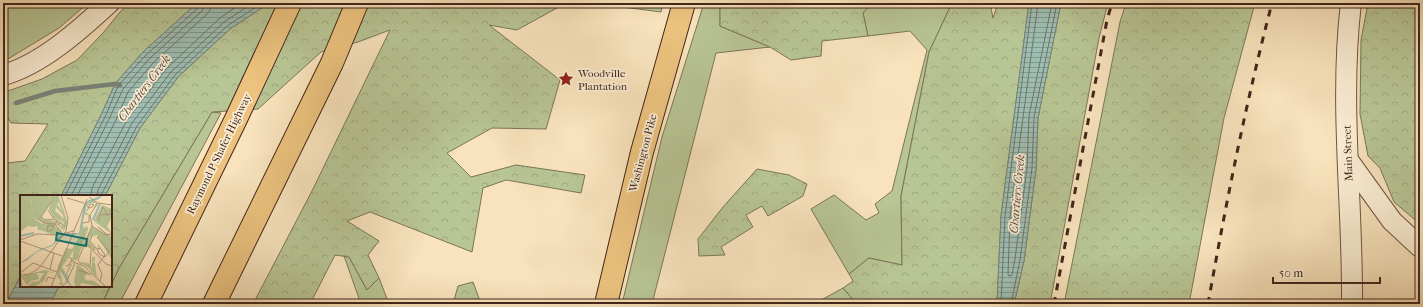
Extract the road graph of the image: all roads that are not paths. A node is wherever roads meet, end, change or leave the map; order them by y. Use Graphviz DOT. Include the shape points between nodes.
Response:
graph roads {
  1 [pos="109,3"];
  2 [pos="290,3"];
  3 [pos="357,3"];
  4 [pos="684,3"];
  5 [pos="1351,3"];
  6 [pos="3,75"];
  7 [pos="1348,160"];
  8 [pos="1420,247"];
  9 [pos="146,304"];
  10 [pos="214,304"];
  11 [pos="606,304"];
  12 [pos="1352,304"];
  1 -- 6 [label="street" via="60,44 30,64"];
  2 -- 9 [label="main road, Raymond P Shafer Highway"];
  3 -- 10 [label="main road" via="332,63"];
  4 -- 11 [label="main road, Washington Pike" via="642,152"];
  5 -- 7 [label="street, Main Street" via="1345,79"];
  7 -- 8 [label="street" via="1392,221"];
  7 -- 12 [label="street, Main Street"];
}
